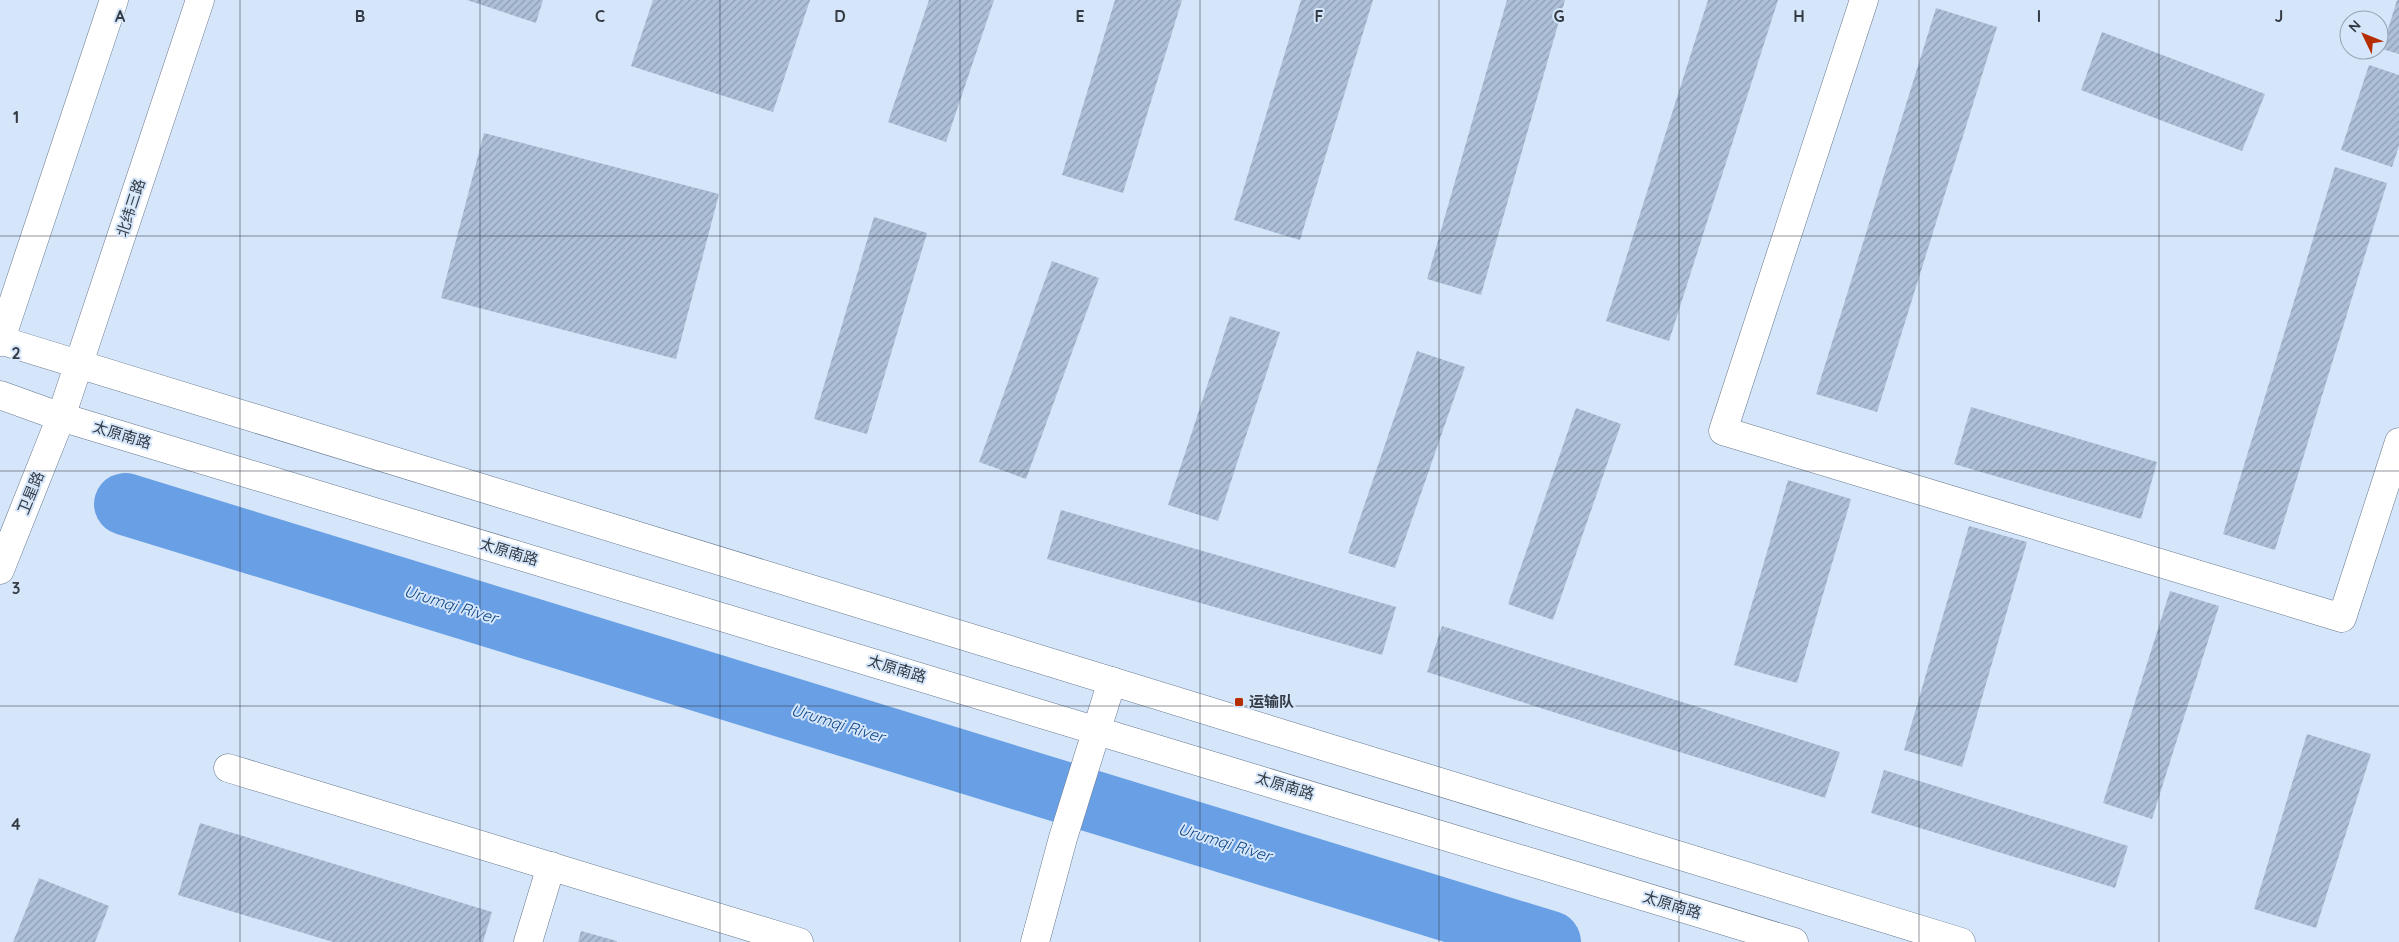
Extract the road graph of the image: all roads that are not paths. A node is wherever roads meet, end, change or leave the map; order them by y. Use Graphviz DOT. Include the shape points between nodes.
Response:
graph roads {
  1 [pos="114,0"];
  2 [pos="200,0"];
  3 [pos="1864,0"];
  4 [pos="0,341"];
  5 [pos="79,363"];
  6 [pos="0,395"];
  7 [pos="61,417"];
  8 [pos="2399,442"];
  9 [pos="0,570"];
  10 [pos="1112,681"];
  11 [pos="1098,729"];
  12 [pos="228,768"];
  13 [pos="551,866"];
  14 [pos="528,942"];
  15 [pos="799,942"];
  16 [pos="1035,942"];
  17 [pos="1794,942"];
  18 [pos="1960,942"];
  1 -- 4 [label="main road"];
  2 -- 5 [label="main road, 北纬三路"];
  3 -- 8 [label="main road" via="1724,431 2342,618"];
  4 -- 5 [label="main road"];
  5 -- 7 [label="main road, 北纬三路"];
  5 -- 10 [label="main road"];
  6 -- 7 [label="main road, 太原南路"];
  7 -- 9 [label="main road, 卫星路"];
  7 -- 11 [label="main road, 太原南路"];
  10 -- 11 [label="main road"];
  10 -- 18 [label="main road"];
  11 -- 16 [label="main road" via="1063,838"];
  11 -- 17 [label="main road, 太原南路"];
  12 -- 13 [label="main road"];
  13 -- 14 [label="main road"];
  13 -- 15 [label="main road"];
}
